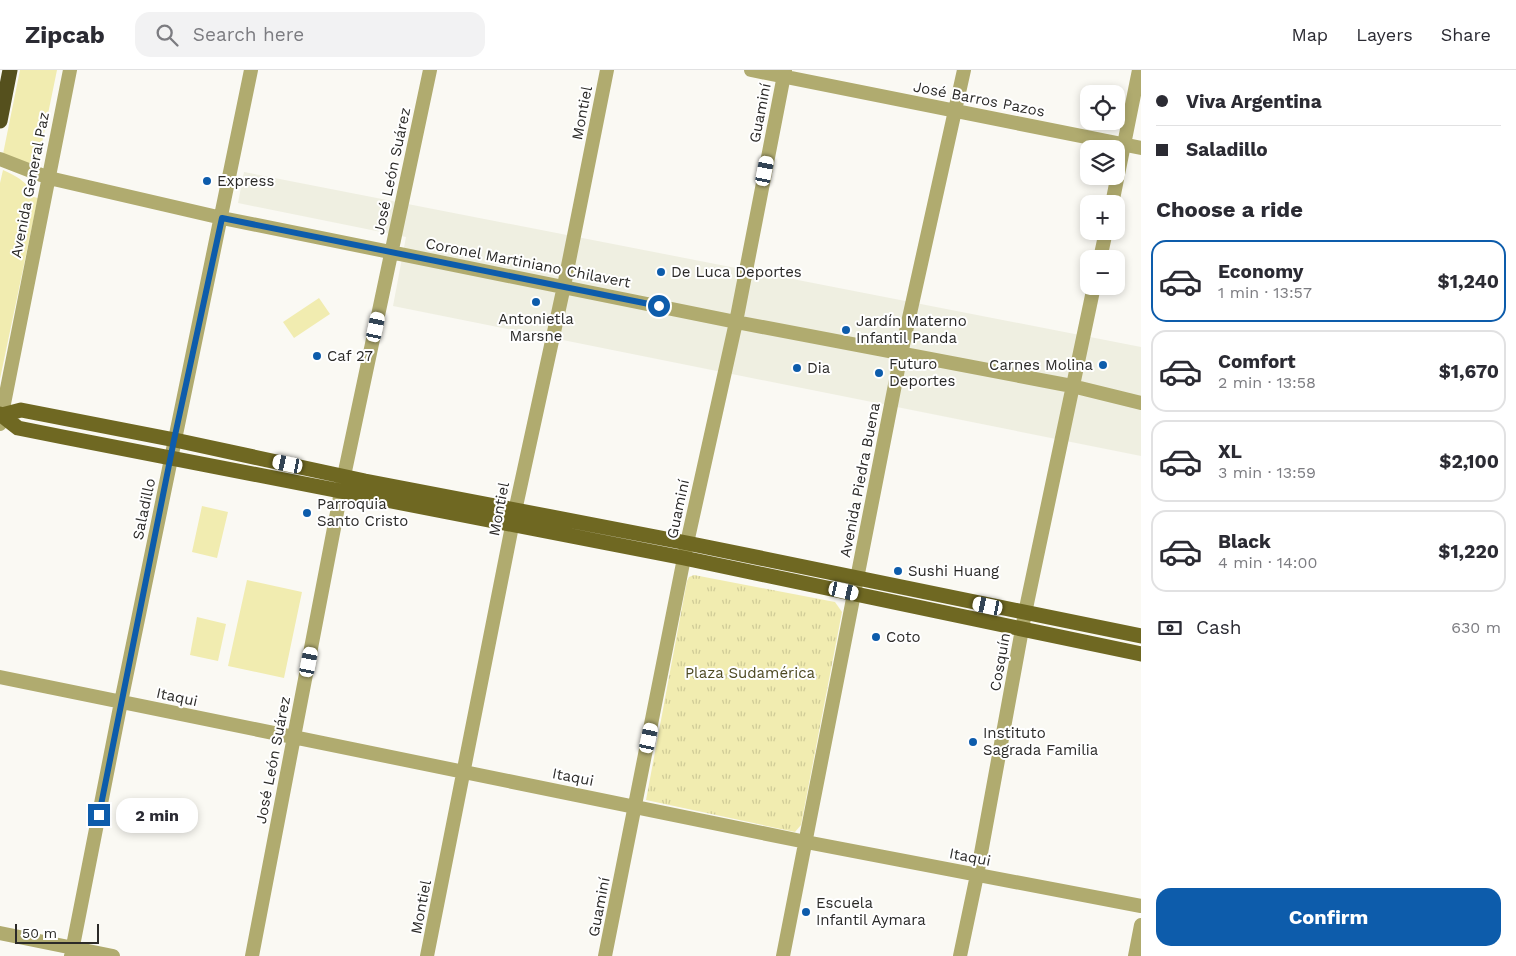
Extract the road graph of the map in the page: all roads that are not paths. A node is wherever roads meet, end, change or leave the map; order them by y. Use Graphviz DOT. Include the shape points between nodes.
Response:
graph roads {
  1 [pos="10,70"];
  2 [pos="70,70"];
  3 [pos="251,70"];
  4 [pos="430,70"];
  5 [pos="607,70"];
  6 [pos="751,70"];
  7 [pos="964,70"];
  8 [pos="1139,70"];
  9 [pos="784,73"];
  10 [pos="955,111"];
  11 [pos="0,121"];
  12 [pos="1100,140"];
  13 [pos="1125,145"];
  14 [pos="1141,148"];
  15 [pos="0,159"];
  16 [pos="50,178"];
  17 [pos="222,218"];
  18 [pos="392,252"];
  19 [pos="564,286"];
  20 [pos="1092,295"];
  21 [pos="736,322"];
  22 [pos="901,354"];
  23 [pos="1072,386"];
  24 [pos="1141,403"];
  25 [pos="1,417"];
  26 [pos="174,440"];
  27 [pos="171,457"];
  28 [pos="343,484"];
  29 [pos="514,518"];
  30 [pos="685,550"];
  31 [pos="858,578"];
  32 [pos="855,594"];
  33 [pos="1025,613"];
  34 [pos="1022,630"];
  35 [pos="1141,636"];
  36 [pos="1141,654"];
  37 [pos="0,677"];
  38 [pos="121,702"];
  39 [pos="294,739"];
  40 [pos="464,772"];
  41 [pos="636,806"];
  42 [pos="806,842"];
  43 [pos="977,875"];
  44 [pos="1141,906"];
  45 [pos="1141,925"];
  46 [pos="0,933"];
  47 [pos="72,952"];
  48 [pos="113,956"];
  49 [pos="252,956"];
  50 [pos="427,956"];
  51 [pos="605,956"];
  52 [pos="783,956"];
  53 [pos="960,956"];
  54 [pos="1135,956"];
  1 -- 11 [label="highway"];
  2 -- 16 [label="street, Avenida General Paz"];
  3 -- 17 [label="street, Saladillo"];
  4 -- 18 [label="street, José León Suárez"];
  5 -- 19 [label="street, Montiel"];
  6 -- 9 [label="street, José Barros Pazos"];
  7 -- 10 [label="street, Avenida Piedra Buena"];
  8 -- 13 [label="street"];
  9 -- 10 [label="street, José Barros Pazos"];
  9 -- 21 [label="street, Guaminí"];
  10 -- 12 [label="street, José Barros Pazos"];
  10 -- 22 [label="street, Avenida Piedra Buena"];
  13 -- 14 [label="street, José Barros Pazos"];
  15 -- 16 [label="street, Coronel Martiniano Chilavert"];
  16 -- 17 [label="street, Coronel Martiniano Chilavert"];
  16 -- 25 [label="street, Avenida General Paz"];
  17 -- 18 [label="street, Coronel Martiniano Chilavert"];
  17 -- 26 [label="street, Saladillo"];
  18 -- 19 [label="street, Coronel Martiniano Chilavert"];
  18 -- 28 [label="street, José León Suárez"];
  19 -- 21 [label="street, Coronel Martiniano Chilavert"];
  19 -- 29 [label="street, Montiel"];
  20 -- 23 [label="street, Cosquín"];
  21 -- 22 [label="street, Coronel Martiniano Chilavert"];
  21 -- 30 [label="street, Guaminí"];
  22 -- 23 [label="street, Coronel Martiniano Chilavert"];
  22 -- 31 [label="street, Avenida Piedra Buena"];
  23 -- 24 [label="street, Coronel Martiniano Chilavert"];
  23 -- 33 [label="street, Cosquín"];
  25 -- 26 [label="main road" via="21,410"];
  25 -- 27 [label="main road" via="18,428"];
  26 -- 27 [label="street, Saladillo"];
  26 -- 28 [label="main road"];
  27 -- 28 [label="main road"];
  27 -- 38 [label="street, Saladillo"];
  28 -- 29 [label="main road"];
  28 -- 39 [label="street, José León Suárez"];
  29 -- 30 [label="main road"];
  29 -- 40 [label="street, Montiel"];
  30 -- 31 [label="main road"];
  30 -- 32 [label="main road"];
  30 -- 41 [label="street, Guaminí"];
  31 -- 32 [label="street, Avenida Piedra Buena"];
  31 -- 33 [label="main road"];
  32 -- 34 [label="main road"];
  32 -- 42 [label="street, Avenida Piedra Buena"];
  33 -- 34 [label="street, Cosquín"];
  33 -- 35 [label="main road"];
  34 -- 36 [label="main road"];
  34 -- 43 [label="street, Cosquín"];
  37 -- 38 [label="street, Itaqui"];
  38 -- 39 [label="street, Itaqui"];
  38 -- 47 [label="street, Saladillo"];
  39 -- 40 [label="street, Itaqui"];
  39 -- 49 [label="street, José León Suárez"];
  40 -- 41 [label="street, Itaqui"];
  40 -- 50 [label="street, Montiel"];
  41 -- 42 [label="street, Itaqui"];
  41 -- 51 [label="street, Guaminí"];
  42 -- 43 [label="street, Itaqui"];
  42 -- 52 [label="street, Avenida Piedra Buena"];
  43 -- 44 [label="street, Itaqui"];
  43 -- 53 [label="street, Cosquín"];
  45 -- 54 [label="street"];
  46 -- 47 [label="street"];
  47 -- 48 [label="street"];
}
